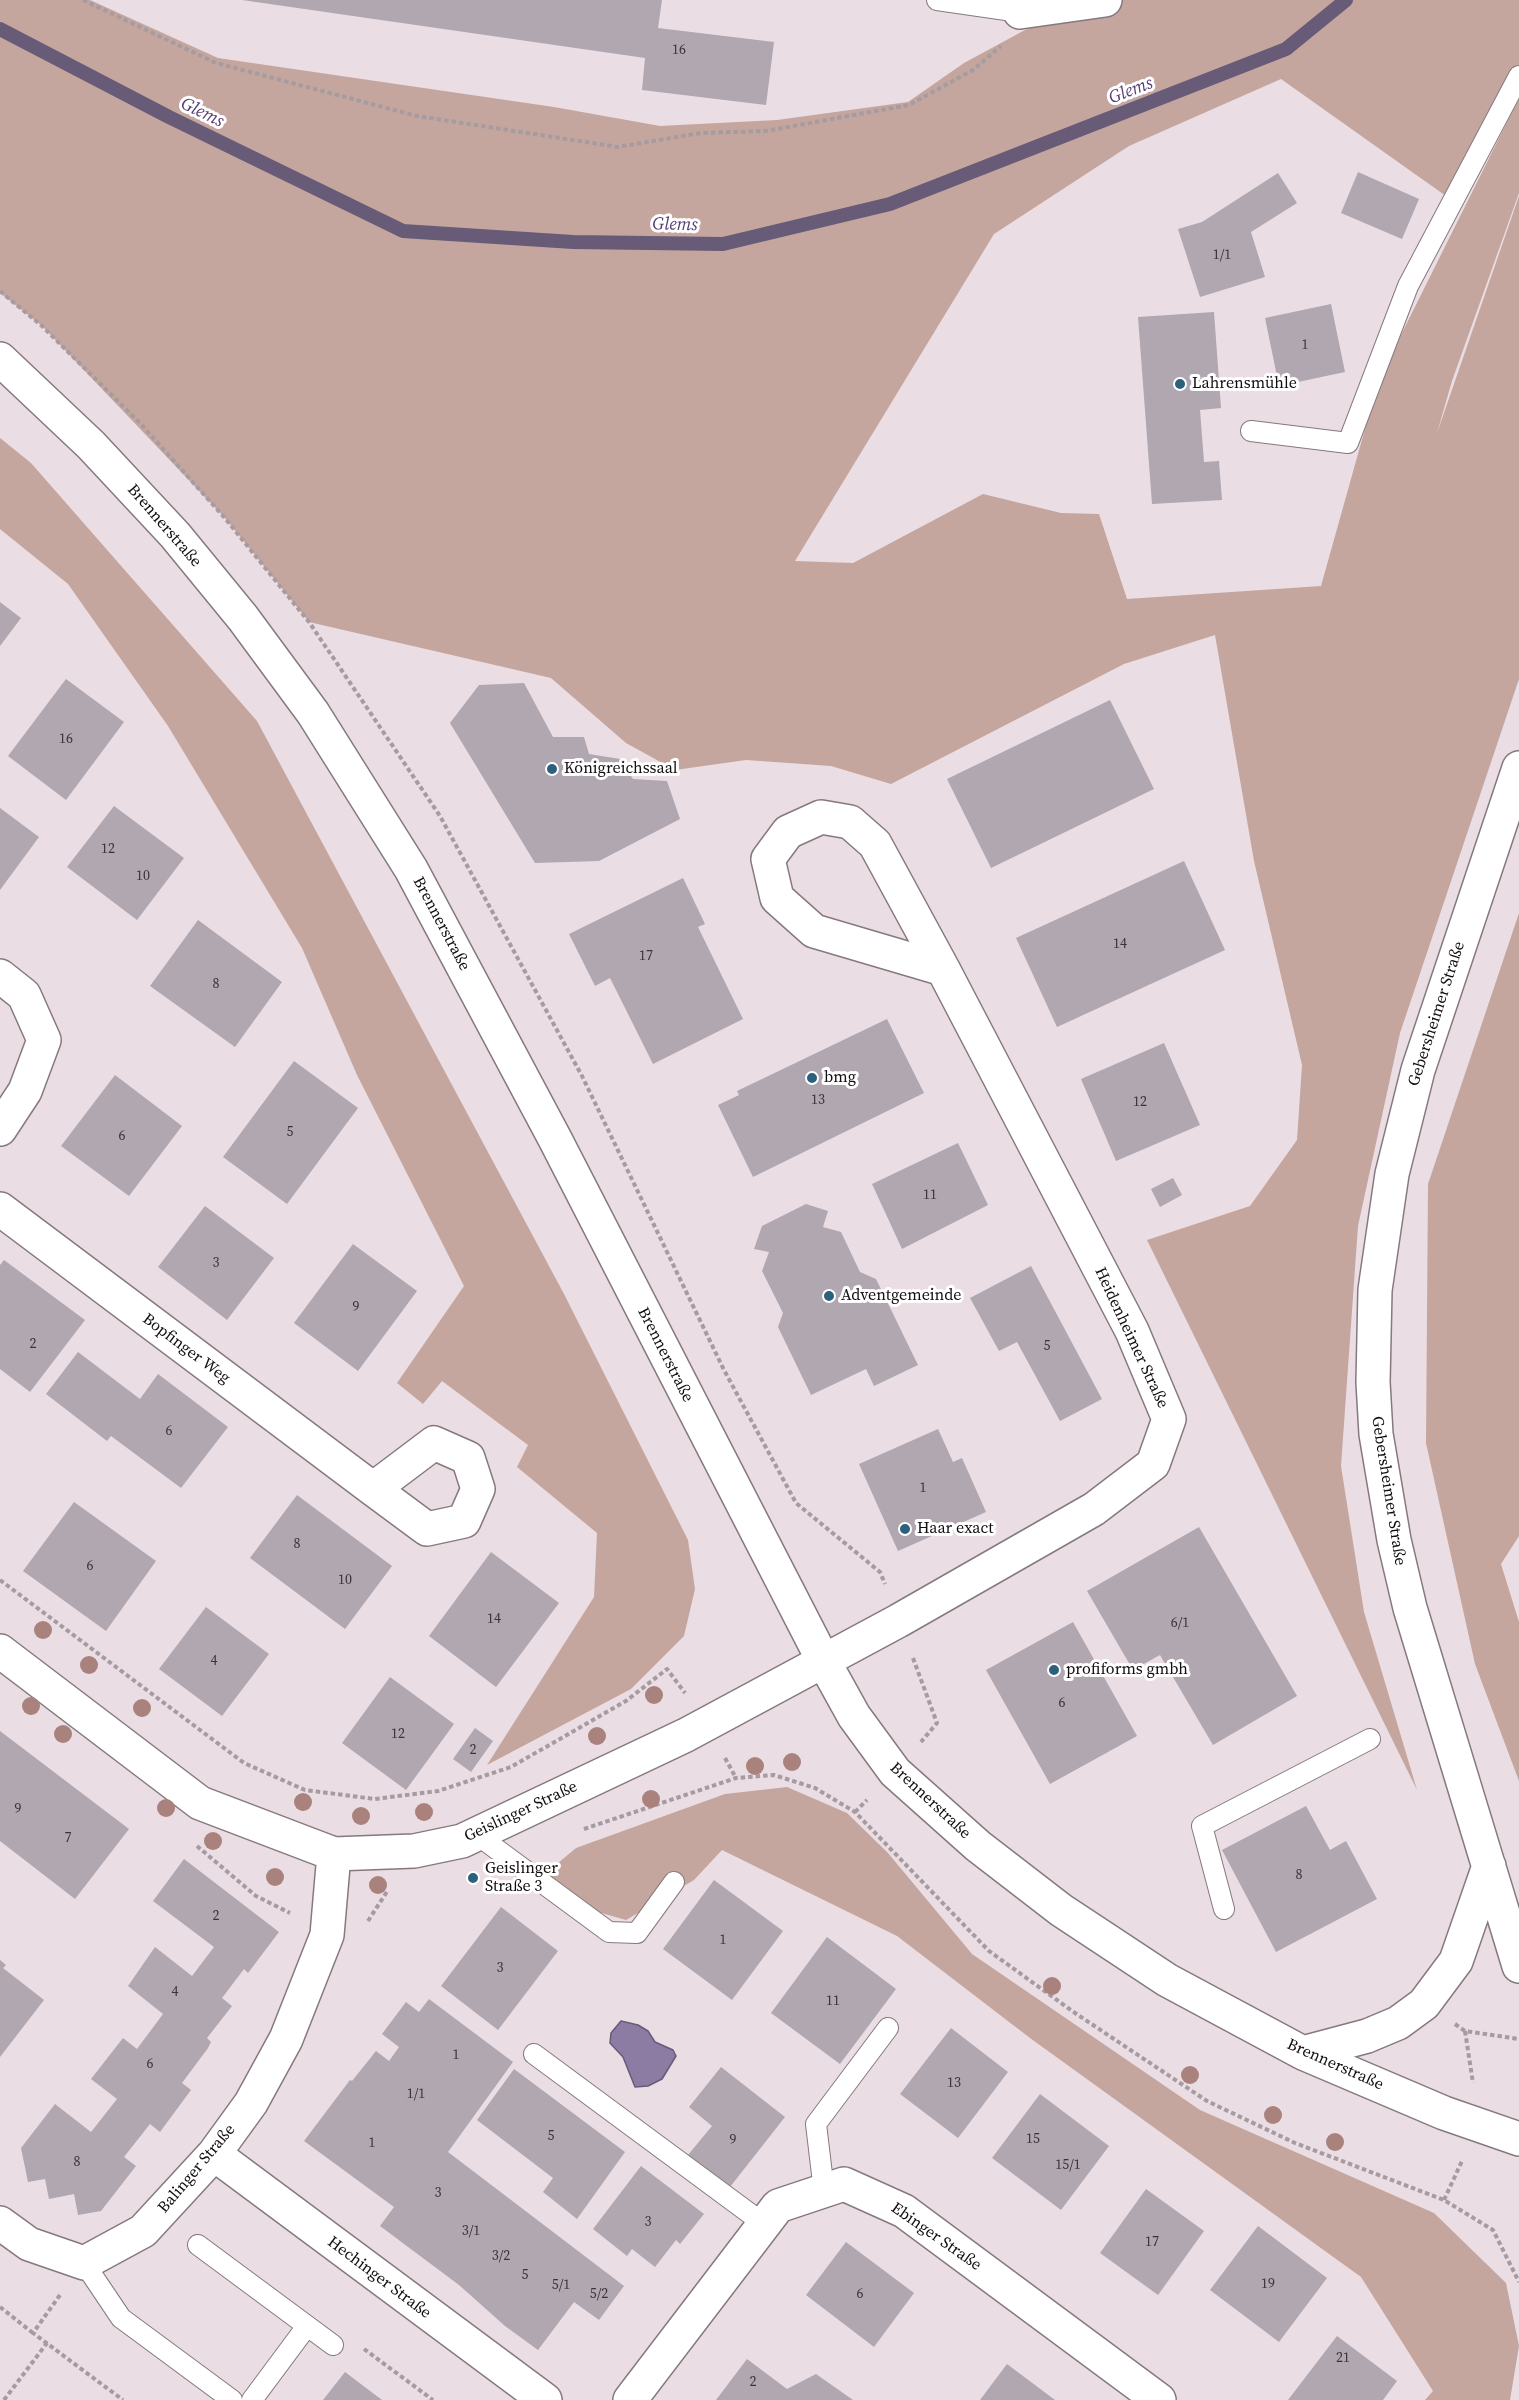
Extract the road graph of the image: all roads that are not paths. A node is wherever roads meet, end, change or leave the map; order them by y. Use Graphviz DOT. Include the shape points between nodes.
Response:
graph roads {
  1 [pos="937,0"];
  2 [pos="1106,0"];
  3 [pos="1020,12"];
  4 [pos="1519,76"];
  5 [pos="0,359"];
  6 [pos="1251,431"];
  7 [pos="1519,768"];
  8 [pos="943,969"];
  9 [pos="0,976"];
  10 [pos="0,1129"];
  11 [pos="0,1209"];
  12 [pos="373,1489"];
  13 [pos="0,1651"];
  14 [pos="823,1660"];
  15 [pos="1370,1739"];
  16 [pos="476,1834"];
  17 [pos="334,1854"];
  18 [pos="1489,1866"];
  19 [pos="675,1882"];
  20 [pos="1224,1909"];
  21 [pos="1519,1966"];
  22 [pos="888,2028"];
  23 [pos="1303,2053"];
  24 [pos="534,2054"];
  25 [pos="1519,2139"];
  26 [pos="214,2154"];
  27 [pos="824,2191"];
  28 [pos="0,2223"];
  29 [pos="764,2224"];
  30 [pos="198,2244"];
  31 [pos="84,2263"];
  32 [pos="307,2326"];
  33 [pos="333,2344"];
  34 [pos="232,2400"];
  35 [pos="252,2400"];
  36 [pos="545,2400"];
  37 [pos="630,2400"];
  38 [pos="1159,2400"];
  1 -- 3 [label="lane"];
  2 -- 3 [label="street"];
  4 -- 6 [label="lane" via="1408,286 1348,443"];
  5 -- 14 [label="street, Brennerstraße" via="91,445 175,535 313,713 411,869"];
  7 -- 18 [label="street, Gebersheimer Straße" via="1418,1070 1392,1174 1375,1290 1376,1434 1394,1540 1410,1608"];
  8 -- 8 [label="street, Heidenheimer Straße" via="875,844 850,822 821,817 788,832 768,859 777,898 814,931"];
  8 -- 14 [label="street, Heidenheimer Straße" via="1132,1330 1169,1419 1153,1464 1094,1509"];
  9 -- 10 [label="street" via="24,995 44,1040 25,1091"];
  11 -- 12 [label="street, Bopfinger Weg"];
  13 -- 17 [label="street, Geislinger Straße" via="200,1803"];
  14 -- 16 [label="street, Geislinger Straße" via="686,1735"];
  14 -- 23 [label="street, Brennerstraße" via="854,1716 895,1772 978,1846 1061,1910 1167,1980"];
  15 -- 20 [label="lane" via="1202,1826"];
  16 -- 17 [label="street, Geislinger Straße" via="462,1841 414,1851"];
  16 -- 19 [label="lane" via="609,1932 637,1933"];
  17 -- 26 [label="street, Balinger Straße" via="327,1935 286,2039 251,2103"];
  18 -- 21 [label="street, Gebersheimer Straße"];
  18 -- 23 [label="street" via="1456,1961 1424,2004 1398,2023 1367,2036"];
  22 -- 27 [label="lane" via="816,2124"];
  23 -- 25 [label="street, Brennerstraße" via="1444,2113"];
  24 -- 29 [label="lane"];
  26 -- 31 [label="street, Balinger Straße" via="143,2231"];
  26 -- 36 [label="street, Hechinger Straße"];
  27 -- 29 [label="street, Ebinger Straße" via="778,2206"];
  27 -- 38 [label="street, Ebinger Straße" via="844,2184 904,2211"];
  28 -- 31 [label="street" via="29,2244"];
  29 -- 37 [label="street, Ebinger Straße"];
  30 -- 32 [label="lane"];
  31 -- 34 [label="lane" via="122,2318"];
  32 -- 33 [label="lane"];
  32 -- 35 [label="lane"];
}
